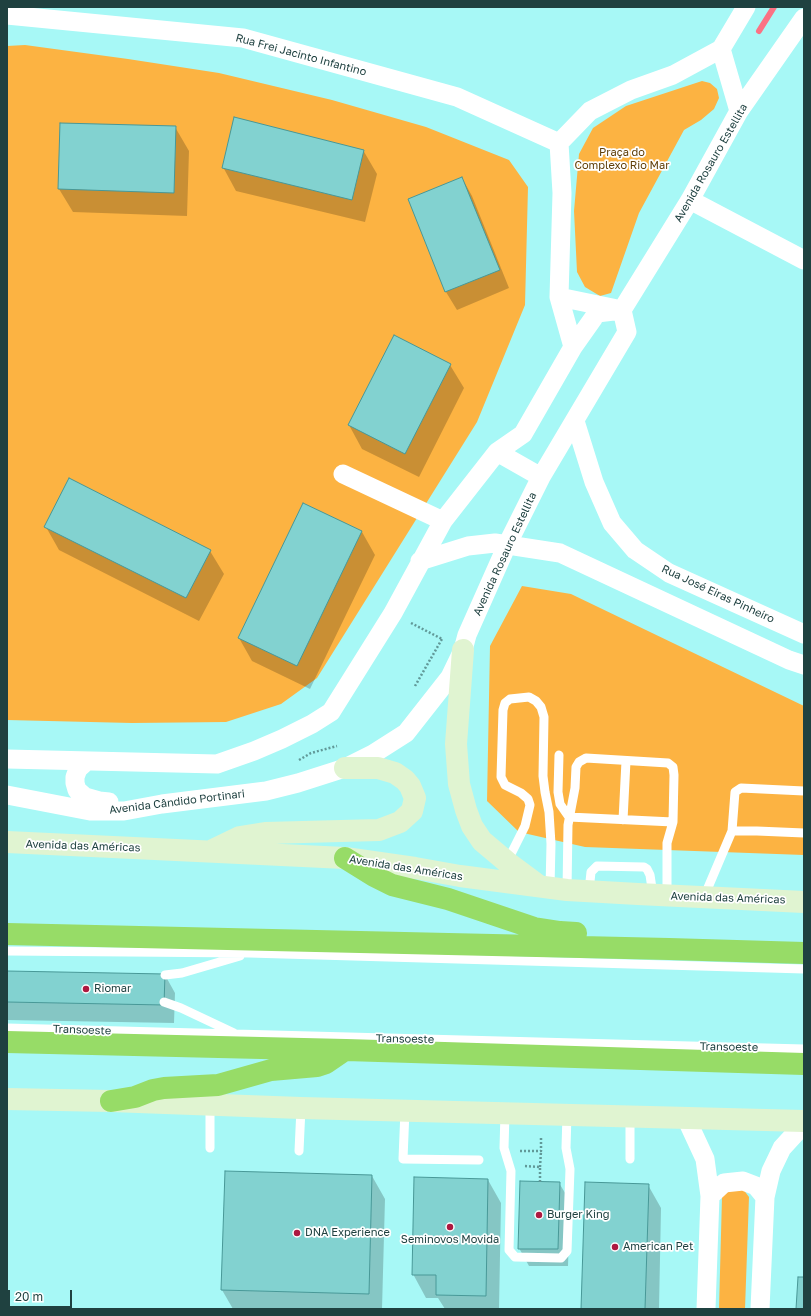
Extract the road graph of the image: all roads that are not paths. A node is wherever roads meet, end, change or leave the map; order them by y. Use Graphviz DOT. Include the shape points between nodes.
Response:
graph roads {
  1 [pos="746,7"];
  2 [pos="7,15"];
  3 [pos="804,18"];
  4 [pos="721,49"];
  5 [pos="739,111"];
  6 [pos="558,143"];
  7 [pos="690,200"];
  8 [pos="804,260"];
  9 [pos="559,297"];
  10 [pos="622,310"];
  11 [pos="573,347"];
  12 [pos="574,420"];
  13 [pos="497,452"];
  14 [pos="343,474"];
  15 [pos="541,477"];
  16 [pos="443,521"];
  17 [pos="507,545"];
  18 [pos="420,561"];
  19 [pos="804,634"];
  20 [pos="463,650"];
  21 [pos="804,665"];
  22 [pos="559,755"];
  23 [pos="7,759"];
  24 [pos="86,761"];
  25 [pos="626,761"];
  26 [pos="345,768"];
  27 [pos="804,791"];
  28 [pos="7,795"];
  29 [pos="162,804"];
  30 [pos="569,817"];
  31 [pos="624,820"];
  32 [pos="673,822"];
  33 [pos="732,831"];
  34 [pos="804,833"];
  35 [pos="7,842"];
  36 [pos="210,851"];
  37 [pos="345,858"];
  38 [pos="507,862"];
  39 [pos="552,888"];
  40 [pos="660,896"];
  41 [pos="704,897"];
  42 [pos="804,902"];
  43 [pos="7,934"];
  44 [pos="670,949"];
  45 [pos="7,951"];
  46 [pos="249,953"];
  47 [pos="804,953"];
  48 [pos="804,969"];
  49 [pos="165,976"];
  50 [pos="164,1002"];
  51 [pos="7,1028"];
  52 [pos="237,1035"];
  53 [pos="7,1042"];
  54 [pos="804,1049"];
  55 [pos="346,1050"];
  56 [pos="804,1064"];
  57 [pos="7,1099"];
  58 [pos="111,1101"];
  59 [pos="210,1105"];
  60 [pos="301,1108"];
  61 [pos="405,1110"];
  62 [pos="505,1113"];
  63 [pos="567,1114"];
  64 [pos="630,1116"];
  65 [pos="686,1118"];
  66 [pos="804,1122"];
  67 [pos="210,1148"];
  68 [pos="299,1151"];
  69 [pos="630,1159"];
  70 [pos="479,1160"];
  71 [pos="710,1196"];
  72 [pos="765,1198"];
  73 [pos="706,1309"];
  74 [pos="760,1309"];
  1 -- 4 [label="street"];
  2 -- 6 [label="street, Rua Frei Jacinto Infantino" via="243,38 457,97"];
  3 -- 5 [label="street, Avenida Rosauro Estellita"];
  4 -- 5 [label="street"];
  4 -- 6 [label="street" via="673,75 631,90 590,111"];
  5 -- 7 [label="street, Avenida Rosauro Estellita"];
  6 -- 9 [label="street" via="562,193"];
  7 -- 8 [label="street"];
  7 -- 10 [label="street, Avenida Rosauro Estellita"];
  9 -- 10 [label="street"];
  9 -- 11 [label="street"];
  10 -- 11 [label="street" via="597,313"];
  10 -- 12 [label="street, Avenida Rosauro Estellita" via="627,332"];
  11 -- 13 [label="street" via="523,434"];
  12 -- 15 [label="street, Avenida Rosauro Estellita"];
  12 -- 19 [label="street, Rua José Eiras Pinheiro" via="594,482 612,523 635,550 669,573"];
  13 -- 15 [label="street"];
  13 -- 16 [label="street"];
  14 -- 16 [label="street"];
  15 -- 17 [label="street, Avenida Rosauro Estellita"];
  16 -- 18 [label="street"];
  17 -- 18 [label="street" via="495,543 468,546"];
  17 -- 20 [label="street, Avenida Rosauro Estellita" via="467,635"];
  17 -- 21 [label="street" via="560,553"];
  18 -- 24 [label="street" via="392,613 330,712 312,724 254,751 217,764"];
  20 -- 26 [label="street, Avenida Rosauro Estellita" via="450,677 406,733"];
  20 -- 38 [label="main road" via="456,744 459,784 472,826 482,840"];
  22 -- 30 [label="lane" via="558,792 560,804"];
  23 -- 24 [label="street"];
  24 -- 29 [label="street" via="78,769 75,777 77,790 85,797 99,801"];
  25 -- 30 [label="lane" via="586,758 579,762 576,767"];
  25 -- 31 [label="lane"];
  25 -- 32 [label="lane" via="668,763 673,766"];
  26 -- 29 [label="street, Avenida Cândido Portinari" via="298,784 266,791"];
  26 -- 36 [label="main road" via="378,768 395,773 410,786 415,798 412,811 400,822 380,830 240,837"];
  27 -- 33 [label="lane" via="741,788 735,792"];
  28 -- 29 [label="street, Avenida Cândido Portinari" via="90,811 124,811"];
  30 -- 31 [label="lane"];
  30 -- 39 [label="lane"];
  31 -- 32 [label="lane"];
  32 -- 40 [label="lane"];
  33 -- 34 [label="lane"];
  33 -- 41 [label="lane"];
  35 -- 36 [label="main road, Avenida das Américas"];
  36 -- 37 [label="main road, Avenida das Américas"];
  37 -- 39 [label="main road, Avenida das Américas"];
  37 -- 44 [label="highway" via="392,885 448,899 534,928 619,937"];
  38 -- 39 [label="main road"];
  38 -- 39 [label="lane" via="525,826 530,805 528,799 505,784 501,777 503,710 510,699 529,698 541,707 544,716 543,776 549,812"];
  39 -- 40 [label="main road, Avenida das Américas"];
  40 -- 41 [label="main road, Avenida das Américas"];
  41 -- 42 [label="main road, Avenida das Américas"];
  43 -- 44 [label="highway"];
  44 -- 47 [label="highway"];
  45 -- 46 [label="lane"];
  46 -- 48 [label="lane"];
  46 -- 49 [label="lane"];
  50 -- 52 [label="lane"];
  51 -- 52 [label="lane, Transoeste"];
  52 -- 54 [label="lane, Transoeste"];
  53 -- 55 [label="highway"];
  55 -- 56 [label="highway"];
  55 -- 58 [label="highway" via="317,1066 271,1070 218,1085 164,1088 136,1097"];
  57 -- 58 [label="main road"];
  58 -- 59 [label="main road"];
  59 -- 60 [label="main road"];
  59 -- 67 [label="lane"];
  60 -- 61 [label="main road"];
  60 -- 68 [label="lane"];
  61 -- 62 [label="main road"];
  61 -- 70 [label="lane" via="403,1159"];
  62 -- 63 [label="main road"];
  62 -- 63 [label="lane" via="504,1148 511,1171 509,1250 516,1257 561,1258 567,1251 570,1169 566,1148"];
  63 -- 64 [label="main road"];
  64 -- 65 [label="main road"];
  64 -- 69 [label="lane"];
  65 -- 66 [label="main road"];
  65 -- 71 [label="street" via="705,1159"];
  66 -- 72 [label="street" via="782,1148 771,1171"];
  71 -- 72 [label="street" via="724,1183 743,1181 756,1186"];
  71 -- 73 [label="street"];
  72 -- 74 [label="street"];
}
